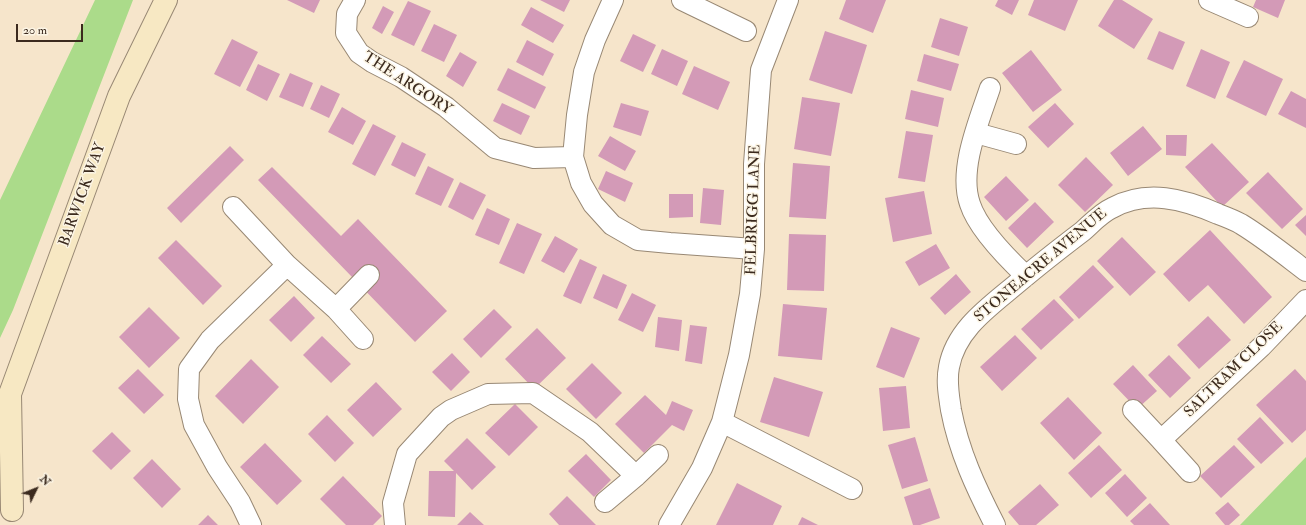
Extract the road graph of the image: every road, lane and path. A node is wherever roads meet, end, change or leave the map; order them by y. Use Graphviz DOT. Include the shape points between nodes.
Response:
graph roads {
  1 [pos="166,0"];
  2 [pos="355,0"];
  3 [pos="613,0"];
  4 [pos="682,0"];
  5 [pos="788,0"];
  6 [pos="1214,1"];
  7 [pos="706,5"];
  8 [pos="1248,17"];
  9 [pos="746,31"];
  10 [pos="990,88"];
  11 [pos="976,133"];
  12 [pos="1016,144"];
  13 [pos="573,157"];
  14 [pos="232,207"];
  15 [pos="754,249"];
  16 [pos="287,265"];
  17 [pos="1306,271"];
  18 [pos="369,275"];
  19 [pos="1026,276"];
  20 [pos="1306,300"];
  21 [pos="336,309"];
  22 [pos="364,339"];
  23 [pos="5,400"];
  24 [pos="1133,410"];
  25 [pos="722,422"];
  26 [pos="1161,440"];
  27 [pos="658,455"];
  28 [pos="1190,472"];
  29 [pos="636,476"];
  30 [pos="852,489"];
  31 [pos="605,502"];
  32 [pos="11,511"];
  33 [pos="251,525"];
  34 [pos="395,525"];
  35 [pos="669,525"];
  36 [pos="995,525"];
  1 -- 23 [label="street, BARWICK WAY" via="119,96"];
  2 -- 13 [label="street, THE ARGORY" via="347,14 346,33 358,53 401,76 446,106 495,148 534,158"];
  3 -- 13 [label="street" via="584,72"];
  4 -- 7 [label="street"];
  5 -- 15 [label="street, FELBRIGG LANE" via="762,70 754,164"];
  6 -- 8 [label="street"];
  7 -- 9 [label="street"];
  10 -- 11 [label="street"];
  11 -- 12 [label="street"];
  11 -- 19 [label="street" via="966,180 970,204 978,221 1005,256"];
  13 -- 15 [label="street" via="580,183 593,204 612,226 638,240"];
  14 -- 16 [label="street"];
  15 -- 25 [label="street, FELBRIGG LANE" via="750,294 739,355"];
  16 -- 21 [label="street"];
  16 -- 33 [label="street" via="210,340 188,369 188,399 194,425"];
  17 -- 19 [label="street, STONEACRE AVENUE" via="1240,223 1180,200 1155,197 1136,198 1111,208"];
  18 -- 21 [label="street"];
  19 -- 36 [label="street, STONEACRE AVENUE" via="976,318 963,333 952,353 949,368 948,388 960,450"];
  20 -- 26 [label="street, SALTRAM CLOSE"];
  21 -- 22 [label="street"];
  23 -- 32 [label="street, BARWICK WAY"];
  24 -- 26 [label="street"];
  25 -- 30 [label="street"];
  25 -- 35 [label="street, FELBRIGG LANE" via="702,468"];
  26 -- 28 [label="street"];
  27 -- 29 [label="street"];
  29 -- 31 [label="street"];
  29 -- 34 [label="street" via="590,432 534,393 488,394 441,417 407,454 393,503"];
}
